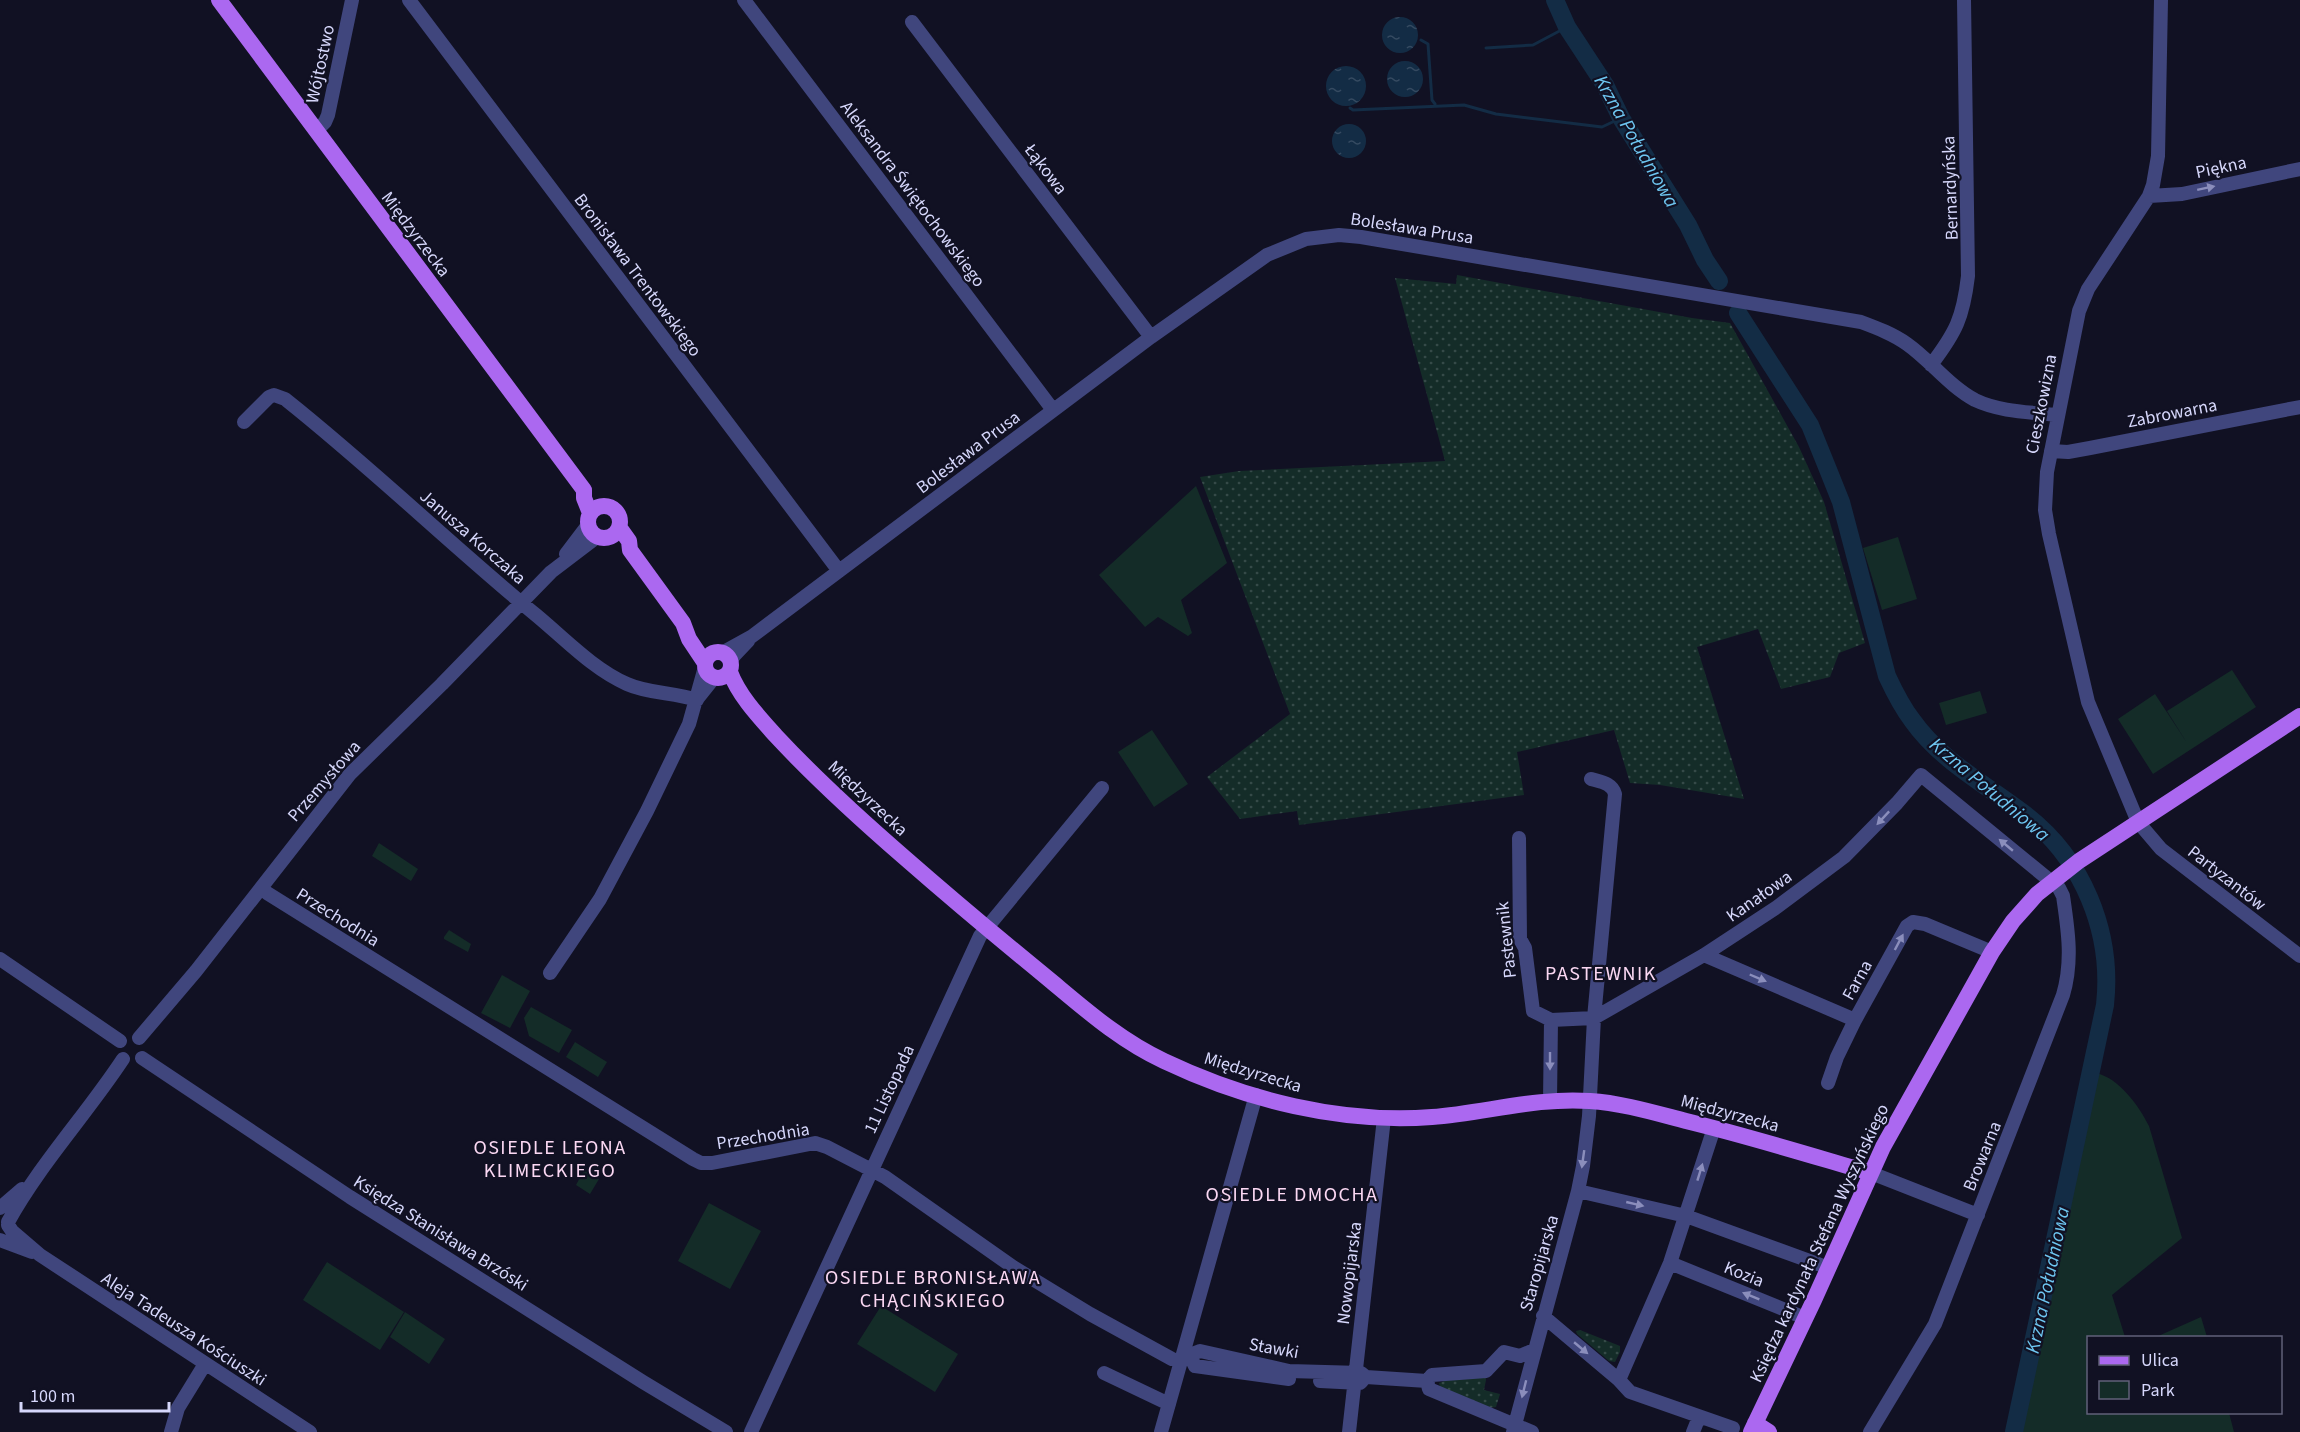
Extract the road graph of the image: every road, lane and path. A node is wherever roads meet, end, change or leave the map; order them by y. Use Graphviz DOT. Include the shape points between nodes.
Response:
graph roads {
  1 [pos="219,0"];
  2 [pos="352,0"];
  3 [pos="409,0"];
  4 [pos="744,0"];
  5 [pos="1964,0"];
  6 [pos="2162,0"];
  7 [pos="912,22"];
  8 [pos="316,132"];
  9 [pos="2300,169"];
  10 [pos="2149,196"];
  11 [pos="1150,337"];
  12 [pos="1931,365"];
  13 [pos="2300,406"];
  14 [pos="1053,410"];
  15 [pos="2057,415"];
  16 [pos="244,422"];
  17 [pos="2051,451"];
  18 [pos="602,524"];
  19 [pos="839,571"];
  20 [pos="521,603"];
  21 [pos="718,666"];
  22 [pos="697,700"];
  23 [pos="2300,716"];
  24 [pos="1591,779"];
  25 [pos="1102,788"];
  26 [pos="2138,822"];
  27 [pos="1519,838"];
  28 [pos="2057,877"];
  29 [pos="267,893"];
  30 [pos="986,928"];
  31 [pos="1992,952"];
  32 [pos="1704,955"];
  33 [pos="2300,956"];
  34 [pos="0,959"];
  35 [pos="550,973"];
  36 [pos="1594,1018"];
  37 [pos="1551,1020"];
  38 [pos="1855,1020"];
  39 [pos="139,1038"];
  40 [pos="120,1041"];
  41 [pos="141,1058"];
  42 [pos="123,1059"];
  43 [pos="1828,1083"];
  44 [pos="1256,1095"];
  45 [pos="1550,1101"];
  46 [pos="1590,1101"];
  47 [pos="1384,1118"];
  48 [pos="1714,1128"];
  49 [pos="1873,1169"];
  50 [pos="872,1170"];
  51 [pos="1578,1191"];
  52 [pos="1980,1211"];
  53 [pos="1686,1216"];
  54 [pos="4,1217"];
  55 [pos="0,1240"];
  56 [pos="40,1255"];
  57 [pos="1670,1263"];
  58 [pos="1829,1268"];
  59 [pos="1543,1316"];
  60 [pos="1805,1318"];
  61 [pos="1534,1350"];
  62 [pos="1182,1358"];
  63 [pos="205,1364"];
  64 [pos="1104,1373"];
  65 [pos="1358,1378"];
  66 [pos="1619,1380"];
  67 [pos="1427,1381"];
  68 [pos="1169,1404"];
  69 [pos="1699,1417"];
  70 [pos="1733,1428"];
  71 [pos="1514,1429"];
  72 [pos="1758,1429"];
  73 [pos="171,1432"];
  74 [pos="310,1432"];
  75 [pos="726,1432"];
  76 [pos="751,1432"];
  77 [pos="1161,1432"];
  78 [pos="1349,1432"];
  79 [pos="1532,1432"];
  80 [pos="1693,1432"];
  81 [pos="1870,1432"];
  1 -- 8 [label="main road, Międzyrzecka"];
  2 -- 8 [label="street, Wójtostwo" via="328,114"];
  3 -- 19 [label="street, Bronisława Trentowskiego"];
  4 -- 14 [label="street, Aleksandra Świętochowskiego"];
  5 -- 12 [label="street, Bernardyńska" via="1968,276 1958,325"];
  6 -- 10 [label="street, Cieszkowizna" via="2158,156"];
  7 -- 11 [label="street, Łąkowa"];
  8 -- 18 [label="main road, Międzyrzecka" via="584,490 584,498"];
  10 -- 9 [label="street, Piękna, one-way" via="2182,194"];
  10 -- 15 [label="street, Cieszkowizna" via="2084,298"];
  11 -- 12 [label="street, Bolesława Prusa" via="1267,255 1306,239 1339,235 1861,322 1886,331"];
  11 -- 14 [label="street, Bolesława Prusa"];
  12 -- 15 [label="street, Bolesława Prusa" via="1956,388 1977,400 1998,408"];
  13 -- 17 [label="street, Zabrowarna" via="2090,448"];
  14 -- 19 [label="street, Bolesława Prusa"];
  15 -- 17 [label="street, Cieszkowizna"];
  16 -- 20 [label="street, Janusza Korczaka" via="274,395 285,399"];
  17 -- 26 [label="street, Cieszkowizna" via="2045,510 2074,648 2090,708"];
  18 -- 20 [label="street, Przemysłowa"];
  18 -- 21 [label="main road, Międzyrzecka" via="629,541 630,550 683,623 712,649"];
  19 -- 21 [label="street, Bolesława Prusa"];
  20 -- 22 [label="street, Janusza Korczaka" via="620,680 638,688"];
  20 -- 39 [label="street, Przemysłowa" via="350,774"];
  21 -- 22 [label="street"];
  21 -- 30 [label="main road, Międzyrzecka" via="790,751 829,790"];
  22 -- 35 [label="street" via="689,724 609,884"];
  23 -- 26 [label="main road, Księdza kardynała Stefana Wyszyńskiego"];
  24 -- 36 [label="street" via="1605,783 1615,794"];
  25 -- 30 [label="street, 11 Listopada"];
  26 -- 28 [label="main road, Księdza kardynała Stefana Wyszyńskiego"];
  26 -- 33 [label="street, Partyzantów" via="2168,855"];
  27 -- 37 [label="street, Pastewnik" via="1520,939 1525,948 1533,1011"];
  28 -- 31 [label="main road, Księdza kardynała Stefana Wyszyńskiego" via="2013,921"];
  28 -- 32 [label="street, Kanałowa, one-way" via="1921,775 1844,857"];
  28 -- 52 [label="street, Browarna" via="2070,950 2067,980"];
  29 -- 50 [label="street, Przechodnia" via="701,1163 815,1143"];
  30 -- 44 [label="main road, Międzyrzecka" via="1127,1041 1184,1070"];
  30 -- 50 [label="street, 11 Listopada"];
  38 -- 31 [label="street, Farna, one-way" via="1907,926 1913,922"];
  31 -- 49 [label="main road, Księdza kardynała Stefana Wyszyńskiego"];
  32 -- 36 [label="street, Kanałowa"];
  32 -- 38 [label="street, Farna, one-way"];
  34 -- 40 [label="street"];
  36 -- 37 [label="street"];
  36 -- 46 [label="street"];
  37 -- 45 [label="street, one-way"];
  38 -- 43 [label="street"];
  39 -- 40 [label="street" via="131,1035"];
  39 -- 41 [label="street" via="145,1049"];
  40 -- 42 [label="street" via="117,1049"];
  41 -- 42 [label="street" via="135,1062"];
  41 -- 75 [label="street, Księdza Stanisława Brzóski" via="340,1190"];
  42 -- 54 [label="street"];
  44 -- 47 [label="main road, Międzyrzecka" via="1313,1110"];
  44 -- 62 [label="street"];
  45 -- 46 [label="main road, Międzyrzecka"];
  45 -- 47 [label="main road, Międzyrzecka" via="1447,1116"];
  46 -- 48 [label="main road, Międzyrzecka"];
  46 -- 51 [label="street, Staropijarska, one-way"];
  47 -- 65 [label="street, Nowopijarska"];
  48 -- 49 [label="main road, Międzyrzecka"];
  53 -- 48 [label="street, one-way"];
  49 -- 52 [label="street"];
  49 -- 58 [label="main road, Księdza kardynała Stefana Wyszyńskiego"];
  50 -- 62 [label="street, Przechodnia" via="1030,1278"];
  50 -- 76 [label="street, 11 Listopada"];
  51 -- 53 [label="street, one-way"];
  51 -- 59 [label="street, Staropijarska"];
  52 -- 81 [label="street, Browarna" via="1935,1324"];
  53 -- 57 [label="street"];
  53 -- 58 [label="street"];
  54 -- 55 [label="street" via="6,1234"];
  54 -- 56 [label="street, Aleja Tadeusza Kościuszki" via="12,1231"];
  55 -- 56 [label="street, Aleja Tadeusza Kościuszki"];
  56 -- 63 [label="street, Aleja Tadeusza Kościuszki"];
  60 -- 57 [label="street, Kozia, one-way"];
  57 -- 66 [label="street"];
  58 -- 60 [label="main road, Księdza kardynała Stefana Wyszyńskiego"];
  59 -- 61 [label="street, Staropijarska"];
  59 -- 66 [label="street, one-way"];
  60 -- 72 [label="main road, Księdza kardynała Stefana Wyszyńskiego"];
  61 -- 67 [label="street" via="1520,1356 1504,1353 1486,1371 1432,1375"];
  61 -- 71 [label="street, Staropijarska, one-way"];
  62 -- 65 [label="street, Stawki" via="1195,1366"];
  62 -- 68 [label="street"];
  63 -- 73 [label="street" via="178,1408"];
  63 -- 74 [label="street, Aleja Tadeusza Kościuszki"];
  64 -- 68 [label="street"];
  65 -- 67 [label="street, Stawki"];
  65 -- 78 [label="street, Nowopijarska"];
  66 -- 69 [label="street" via="1635,1395"];
  67 -- 71 [label="street" via="1429,1389"];
  68 -- 77 [label="street"];
  69 -- 70 [label="street"];
  69 -- 80 [label="street"];
  71 -- 79 [label="street"];
}
